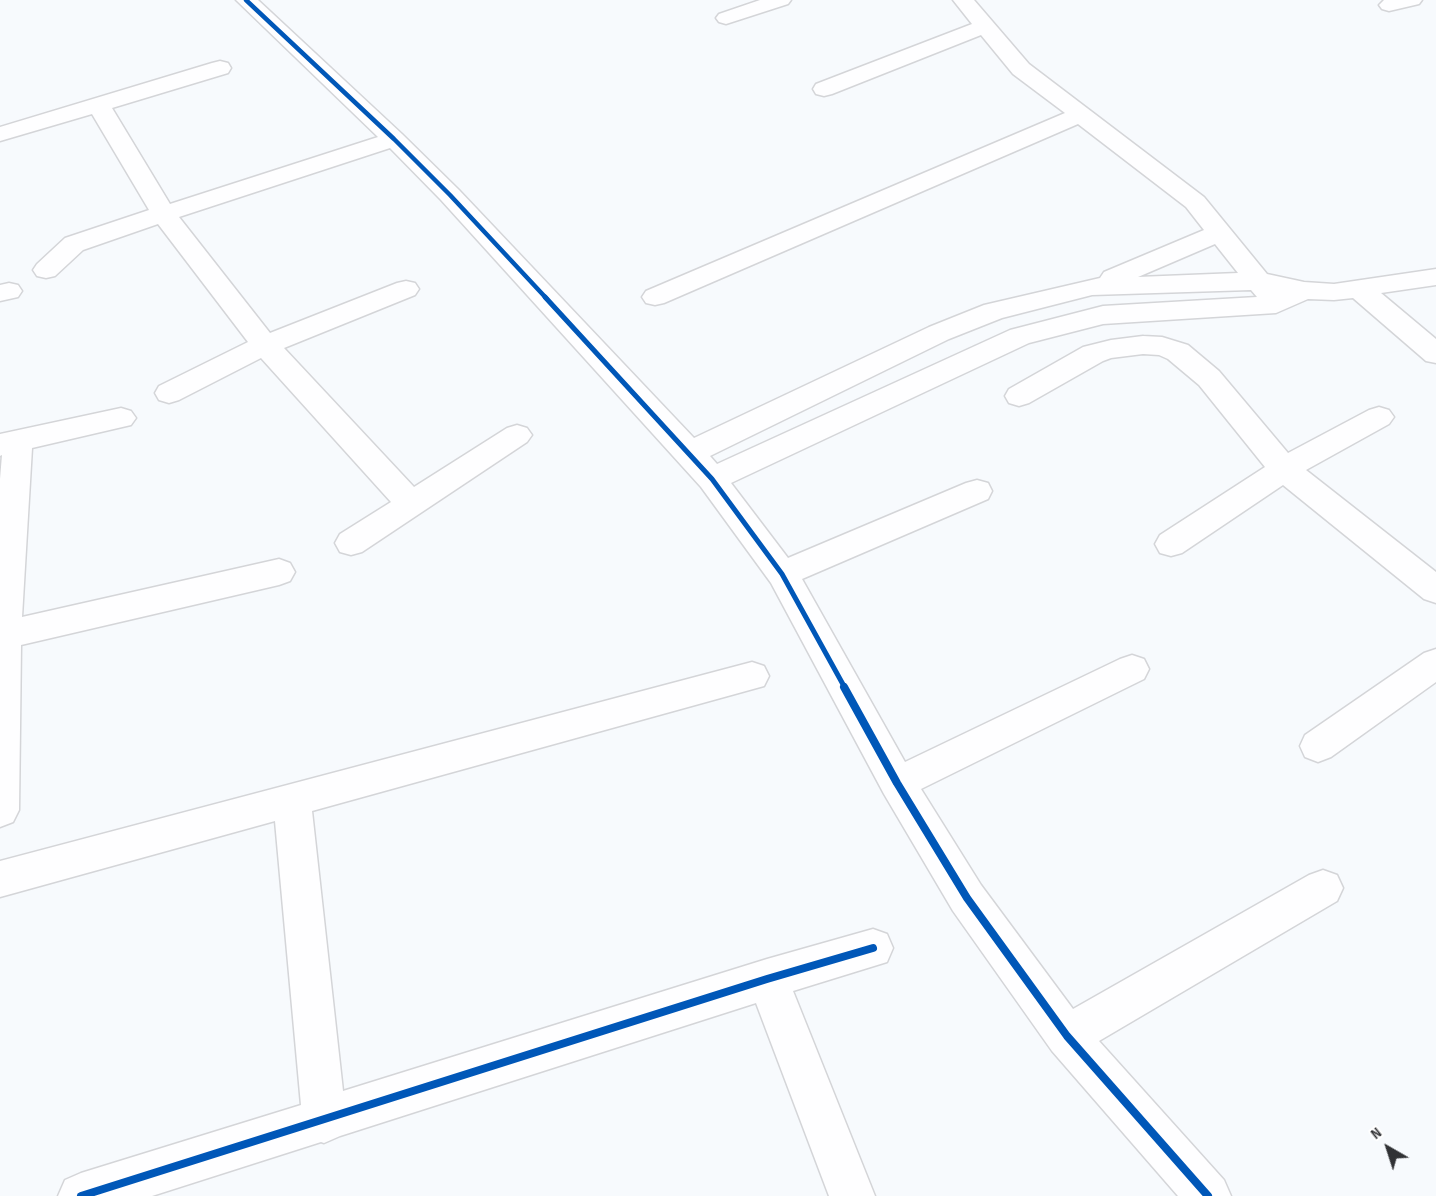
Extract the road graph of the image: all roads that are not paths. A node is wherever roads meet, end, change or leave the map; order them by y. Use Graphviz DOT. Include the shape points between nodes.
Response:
graph roads {
  1 [pos="246,0"];
  2 [pos="781,0"];
  3 [pos="963,0"];
  4 [pos="1412,0"];
  5 [pos="1389,5"];
  6 [pos="726,18"];
  7 [pos="984,27"];
  8 [pos="220,68"];
  9 [pos="824,89"];
  10 [pos="98,104"];
  11 [pos="1080,115"];
  12 [pos="0,134"];
  13 [pos="394,139"];
  14 [pos="163,213"];
  15 [pos="1220,233"];
  16 [pos="46,270"];
  17 [pos="1436,277"];
  18 [pos="1260,281"];
  19 [pos="1092,287"];
  20 [pos="406,289"];
  21 [pos="1304,290"];
  22 [pos="1360,290"];
  23 [pos="654,297"];
  24 [pos="1276,304"];
  25 [pos="266,345"];
  26 [pos="1436,354"];
  27 [pos="169,393"];
  28 [pos="1019,396"];
  29 [pos="1379,417"];
  30 [pos="121,418"];
  31 [pos="517,435"];
  32 [pos="9,443"];
  33 [pos="690,453"];
  34 [pos="1284,469"];
  35 [pos="712,479"];
  36 [pos="977,491"];
  37 [pos="410,503"];
  38 [pos="351,543"];
  39 [pos="1171,544"];
  40 [pos="279,572"];
  41 [pos="782,574"];
  42 [pos="1436,590"];
  43 [pos="2,636"];
  44 [pos="1436,663"];
  45 [pos="1132,669"];
  46 [pos="752,676"];
  47 [pos="1318,746"];
  48 [pos="897,783"];
  49 [pos="292,800"];
  50 [pos="0,810"];
  51 [pos="0,879"];
  52 [pos="1323,888"];
  53 [pos="873,948"];
  54 [pos="767,979"];
  55 [pos="1067,1036"];
  56 [pos="324,1120"];
  57 [pos="81,1196"];
  58 [pos="852,1196"];
  59 [pos="1208,1196"];
  1 -- 13 [label="street"];
  2 -- 6 [label="street"];
  3 -- 7 [label="street"];
  4 -- 5 [label="street"];
  7 -- 9 [label="street"];
  7 -- 11 [label="street" via="1021,69"];
  8 -- 10 [label="street"];
  10 -- 12 [label="street"];
  10 -- 14 [label="street"];
  11 -- 15 [label="street" via="1195,202"];
  11 -- 23 [label="street"];
  13 -- 14 [label="street"];
  13 -- 33 [label="street"];
  14 -- 16 [label="street" via="74,244"];
  14 -- 25 [label="street"];
  15 -- 18 [label="street"];
  15 -- 19 [label="street"];
  17 -- 22 [label="street"];
  18 -- 19 [label="street"];
  18 -- 21 [label="street"];
  18 -- 24 [label="street"];
  19 -- 33 [label="street" via="994,311 939,333"];
  20 -- 25 [label="street"];
  21 -- 22 [label="street"];
  21 -- 24 [label="street"];
  22 -- 26 [label="street"];
  24 -- 35 [label="street" via="1103,315 1020,336"];
  25 -- 27 [label="street"];
  25 -- 37 [label="street"];
  28 -- 34 [label="street" via="1092,354 1143,345 1162,346 1178,352 1209,378"];
  29 -- 34 [label="street"];
  30 -- 32 [label="street"];
  31 -- 37 [label="street"];
  32 -- 43 [label="street"];
  33 -- 35 [label="street"];
  34 -- 39 [label="street"];
  34 -- 42 [label="street"];
  35 -- 41 [label="street"];
  36 -- 41 [label="street"];
  37 -- 38 [label="street"];
  40 -- 43 [label="street"];
  41 -- 48 [label="street"];
  43 -- 50 [label="street"];
  44 -- 47 [label="street"];
  45 -- 48 [label="street"];
  46 -- 49 [label="street"];
  48 -- 55 [label="street" via="968,898"];
  49 -- 51 [label="street"];
  49 -- 56 [label="street"];
  52 -- 55 [label="street"];
  53 -- 54 [label="street"];
  54 -- 56 [label="street"];
  54 -- 58 [label="street"];
  55 -- 59 [label="street"];
  56 -- 57 [label="street"];
}
